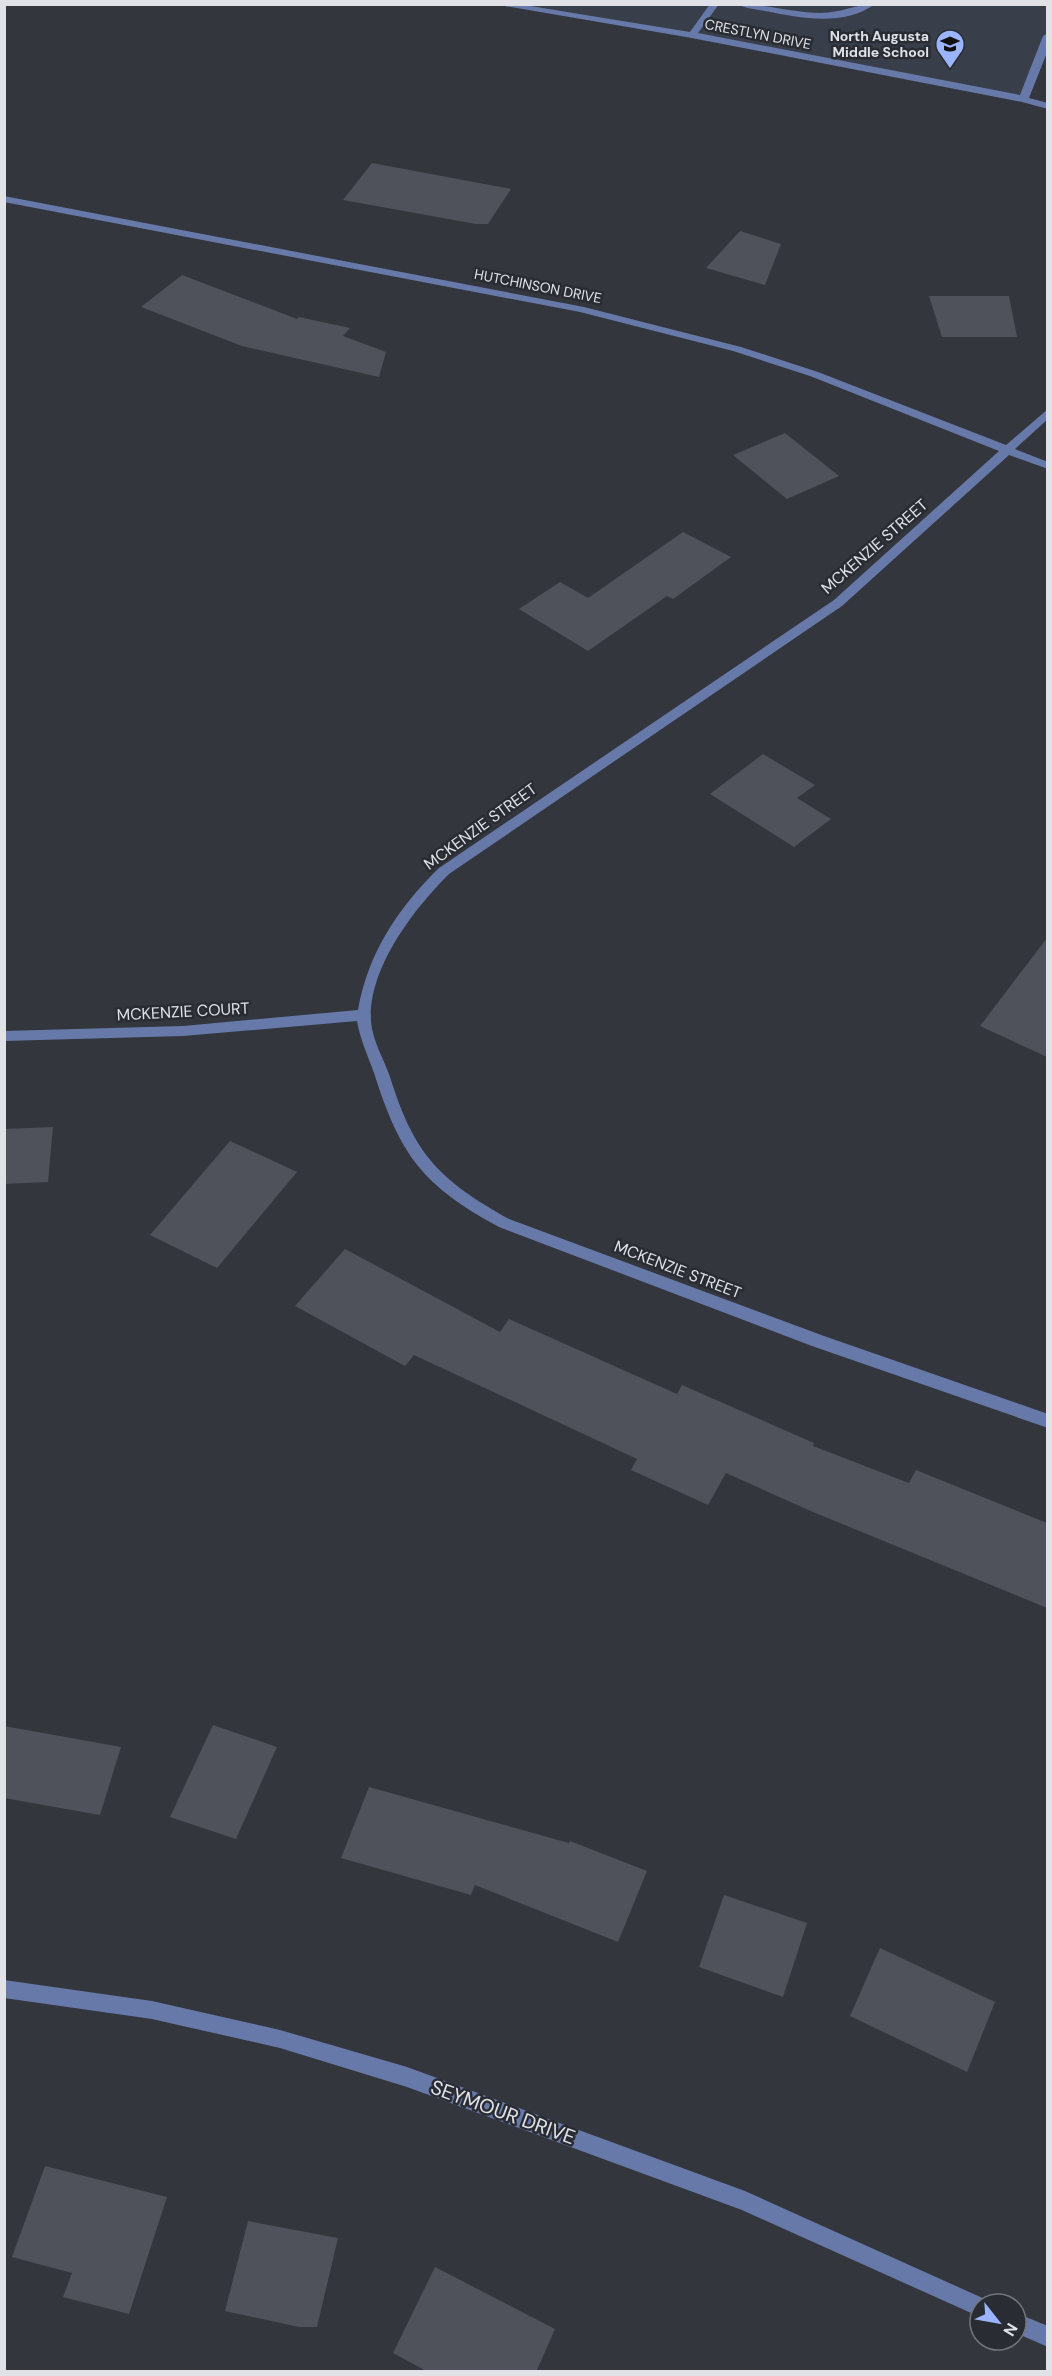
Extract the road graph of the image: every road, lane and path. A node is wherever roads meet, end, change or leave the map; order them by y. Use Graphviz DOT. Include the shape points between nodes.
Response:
graph roads {
  1 [pos="497,4"];
  2 [pos="715,4"];
  3 [pos="742,4"];
  4 [pos="871,4"];
  5 [pos="692,35"];
  6 [pos="1047,36"];
  7 [pos="1024,99"];
  8 [pos="1047,106"];
  9 [pos="4,199"];
  10 [pos="1047,412"];
  11 [pos="1008,451"];
  12 [pos="1047,466"];
  13 [pos="364,1016"];
  14 [pos="4,1036"];
  15 [pos="1047,1421"];
  16 [pos="4,1989"];
  17 [pos="968,2302"];
  18 [pos="1028,2328"];
  19 [pos="1047,2337"];
  1 -- 5 [label="street, CRESTLYN DRIVE"];
  2 -- 5 [label="street"];
  3 -- 4 [label="street" via="822,17 849,15"];
  5 -- 7 [label="street, CRESTLYN DRIVE"];
  6 -- 7 [label="street"];
  7 -- 8 [label="street, CRESTLYN DRIVE"];
  9 -- 11 [label="street, HUTCHINSON DRIVE" via="659,327 814,374"];
  10 -- 11 [label="street, MCKENZIE STREET"];
  11 -- 12 [label="street, HUTCHINSON DRIVE"];
  11 -- 13 [label="street, MCKENZIE STREET" via="838,603 444,871 416,897 395,927 375,969"];
  13 -- 14 [label="street, MCKENZIE COURT" via="183,1031"];
  13 -- 15 [label="street, MCKENZIE STREET" via="404,1134 415,1154 438,1180 468,1204 504,1223 740,1312"];
  16 -- 17 [label="street, SEYMOUR DRIVE" via="152,2010 280,2039 407,2077 745,2201"];
  18 -- 19 [label="street"];
}
